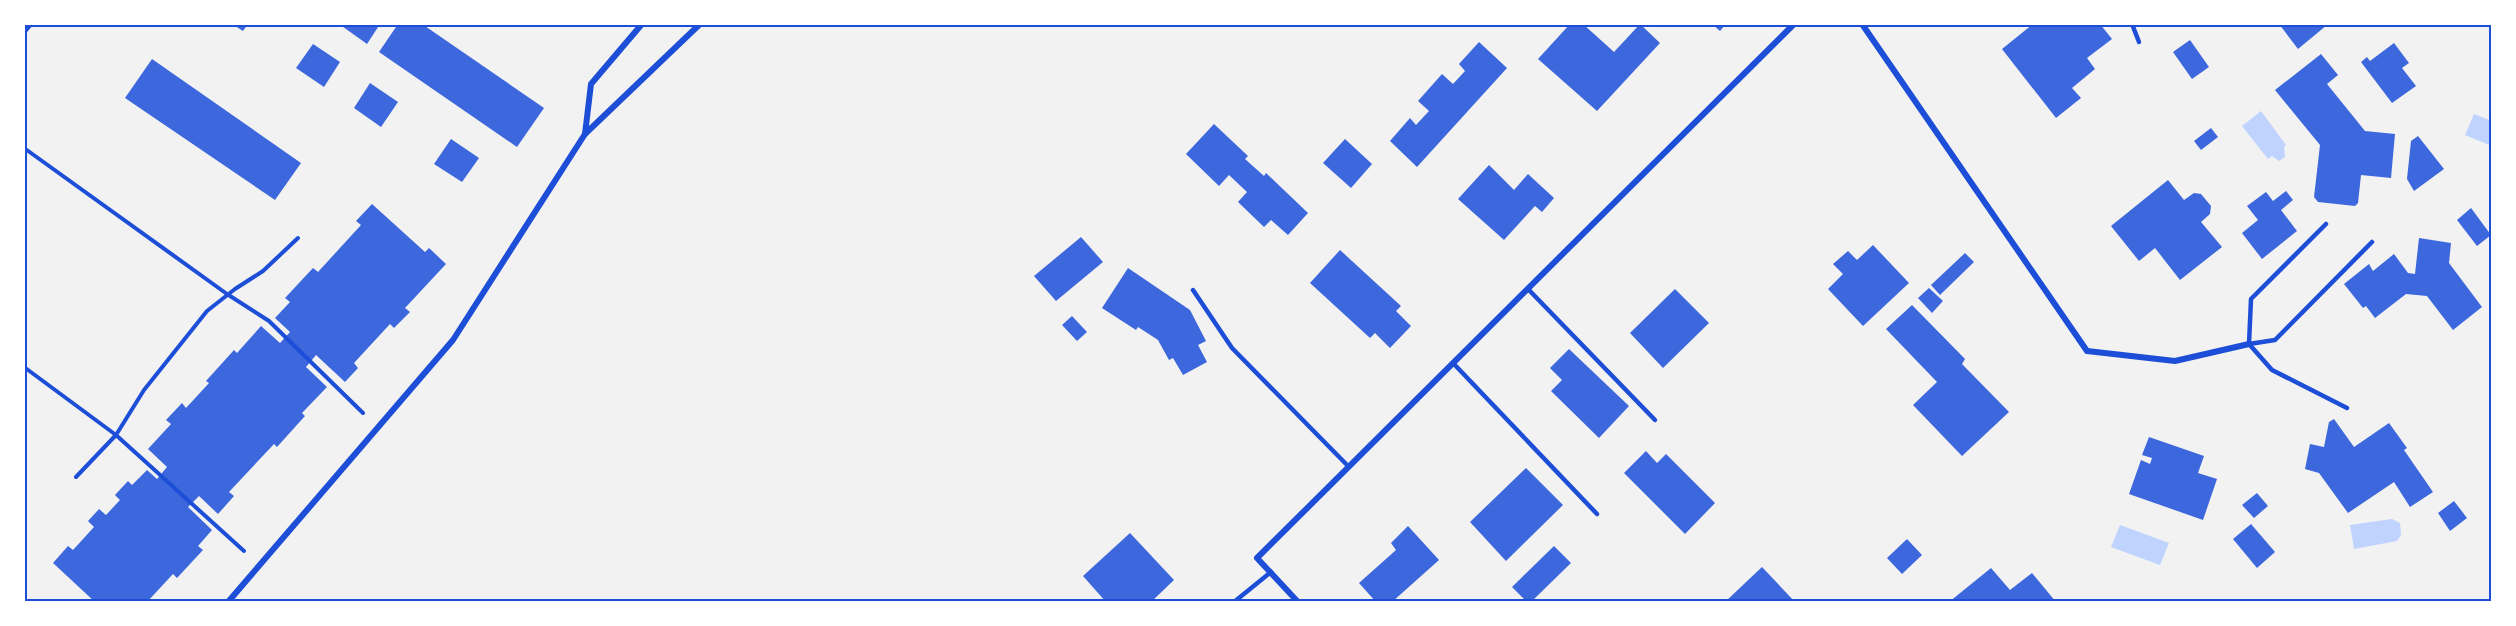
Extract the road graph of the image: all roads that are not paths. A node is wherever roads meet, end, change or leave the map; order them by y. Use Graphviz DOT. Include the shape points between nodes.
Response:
graph roads {
  1 [pos="30,24"];
  2 [pos="642,24"];
  3 [pos="700,24"];
  4 [pos="1794,24"];
  5 [pos="1862,24"];
  6 [pos="2132,24"];
  7 [pos="24,31"];
  8 [pos="2139,42"];
  9 [pos="585,134"];
  10 [pos="2326,224"];
  11 [pos="2372,242"];
  12 [pos="1528,289"];
  13 [pos="1193,290"];
  14 [pos="2249,344"];
  15 [pos="1453,363"];
  16 [pos="2347,408"];
  17 [pos="1655,420"];
  18 [pos="1349,467"];
  19 [pos="1597,514"];
  20 [pos="1271,572"];
  21 [pos="228,602"];
  22 [pos="1234,602"];
  23 [pos="1298,602"];
  1 -- 7 [label="street"];
  2 -- 9 [label="street" via="591,84"];
  3 -- 9 [label="street"];
  4 -- 12 [label="street"];
  5 -- 14 [label="street" via="2087,351 2175,361"];
  6 -- 8 [label="lane"];
  9 -- 21 [label="street" via="453,340"];
  10 -- 14 [label="lane" via="2251,299"];
  11 -- 14 [label="lane" via="2275,340"];
  12 -- 15 [label="street"];
  12 -- 17 [label="lane"];
  13 -- 18 [label="lane" via="1232,348"];
  14 -- 16 [label="lane" via="2272,370"];
  15 -- 18 [label="street"];
  15 -- 19 [label="lane"];
  18 -- 20 [label="street" via="1257,558"];
  20 -- 22 [label="lane"];
  20 -- 23 [label="street"];
}
